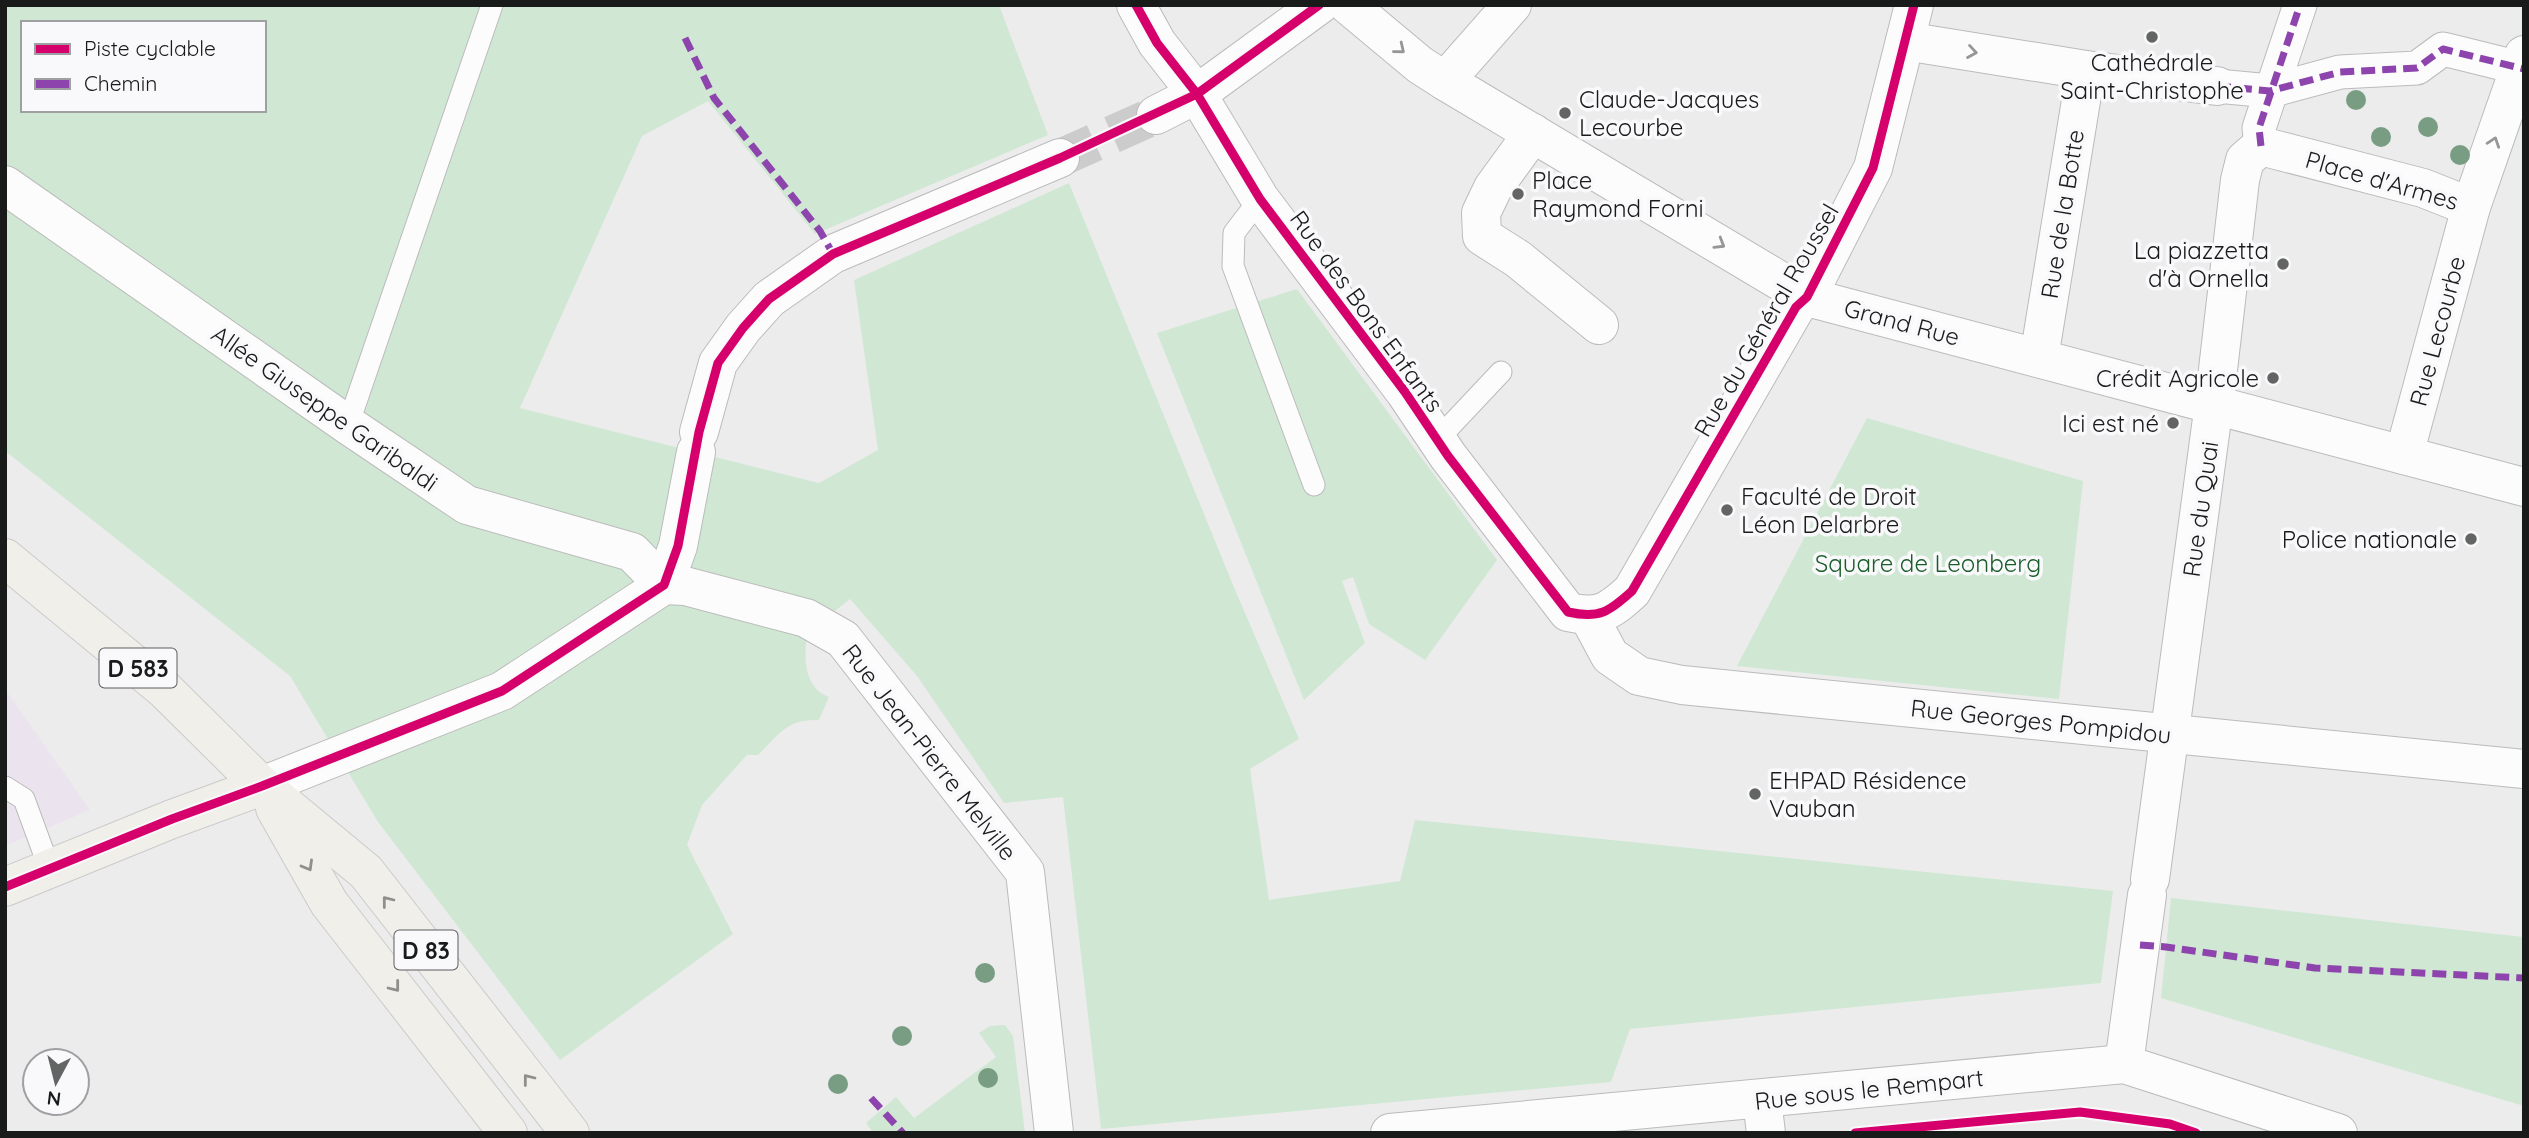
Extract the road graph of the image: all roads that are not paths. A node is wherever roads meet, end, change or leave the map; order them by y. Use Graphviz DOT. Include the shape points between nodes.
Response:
graph roads {
  1 [pos="492,5"];
  2 [pos="1136,5"];
  3 [pos="1319,5"];
  4 [pos="1348,5"];
  5 [pos="1512,5"];
  6 [pos="2300,5"];
  7 [pos="1909,23"];
  8 [pos="2523,64"];
  9 [pos="2086,70"];
  10 [pos="1445,81"];
  11 [pos="2217,86"];
  12 [pos="2270,91"];
  13 [pos="1197,94"];
  14 [pos="1156,115"];
  15 [pos="1534,133"];
  16 [pos="2261,146"];
  17 [pos="1060,158"];
  18 [pos="5,185"];
  19 [pos="1260,199"];
  20 [pos="2471,206"];
  21 [pos="1807,297"];
  22 [pos="1599,325"];
  23 [pos="2039,358"];
  24 [pos="1501,372"];
  25 [pos="2214,404"];
  26 [pos="348,425"];
  27 [pos="1437,440"];
  28 [pos="2404,455"];
  29 [pos="1314,485"];
  30 [pos="2524,486"];
  31 [pos="5,558"];
  32 [pos="664,585"];
  33 [pos="1589,617"];
  34 [pos="2168,733"];
  35 [pos="2524,769"];
  36 [pos="262,786"];
  37 [pos="5,787"];
  38 [pos="15,802"];
  39 [pos="50,870"];
  40 [pos="5,887"];
  41 [pos="2124,1064"];
  42 [pos="1764,1116"];
  43 [pos="2293,1126"];
  44 [pos="508,1133"];
  45 [pos="570,1133"];
  46 [pos="1054,1133"];
  47 [pos="1390,1133"];
  48 [pos="2338,1133"];
  1 -- 26 [label="lane"];
  2 -- 13 [label="street, Rue des Bons Enfants" via="1157,43"];
  3 -- 13 [label="street"];
  4 -- 10 [label="street, Grand Rue, one-way"];
  5 -- 10 [label="street"];
  6 -- 12 [label="street"];
  7 -- 9 [label="street, one-way"];
  7 -- 21 [label="street, Rue du Général Roussel" via="1873,168"];
  8 -- 12 [label="street" via="2443,49 2417,68 2340,72"];
  20 -- 8 [label="street, Place d'Armes, one-way"];
  9 -- 11 [label="street"];
  9 -- 23 [label="street, Rue de la Botte"];
  10 -- 15 [label="street, Grand Rue"];
  11 -- 12 [label="street"];
  12 -- 16 [label="street" via="2259,128"];
  13 -- 14 [label="street"];
  13 -- 19 [label="street, Rue des Bons Enfants"];
  15 -- 21 [label="street, Grand Rue, one-way"];
  15 -- 22 [label="street" via="1493,188 1481,213 1482,236"];
  16 -- 20 [label="street, Place d'Armes" via="2423,188"];
  16 -- 25 [label="street, Rue du Quai" via="2245,160 2240,180"];
  17 -- 32 [label="street" via="833,254 769,299 718,363 678,546"];
  18 -- 26 [label="street, Allée Giuseppe Garibaldi"];
  19 -- 27 [label="street, Rue des Bons Enfants"];
  19 -- 29 [label="lane" via="1234,233 1233,267"];
  20 -- 28 [label="street, Rue Lecourbe"];
  21 -- 23 [label="street, Grand Rue"];
  21 -- 33 [label="street, Rue du Général Roussel" via="1796,307 1632,591 1612,610"];
  23 -- 25 [label="street, Grand Rue"];
  24 -- 27 [label="lane"];
  25 -- 28 [label="street, Grand Rue"];
  25 -- 34 [label="street, Rue du Quai"];
  26 -- 32 [label="street, Allée Giuseppe Garibaldi" via="467,505 632,552"];
  27 -- 33 [label="street, Rue des Bons Enfants" via="1568,612"];
  28 -- 30 [label="street, Grand Rue"];
  31 -- 36 [label="main road, D 583" via="164,689"];
  32 -- 36 [label="street" via="502,691"];
  32 -- 46 [label="street, Rue Jean-Pierre Melville" via="685,586 806,618 843,639 1025,872"];
  33 -- 34 [label="street, Rue Georges Pompidou" via="1610,656 1650,679"];
  34 -- 35 [label="street, Rue Georges Pompidou"];
  34 -- 41 [label="street, Rue du Quai"];
  36 -- 39 [label="main road"];
  36 -- 44 [label="main road, D 83, one-way" via="329,902"];
  45 -- 36 [label="main road, D 83, one-way" via="366,872"];
  37 -- 38 [label="lane"];
  38 -- 39 [label="lane"];
  39 -- 40 [label="main road"];
  41 -- 42 [label="street, Rue sous le Rempart"];
  41 -- 43 [label="street, Rue sous le Rempart"];
  42 -- 47 [label="street, Rue sous le Rempart" via="1489,1122"];
  43 -- 48 [label="street, Rue sous le Rempart"];
}
